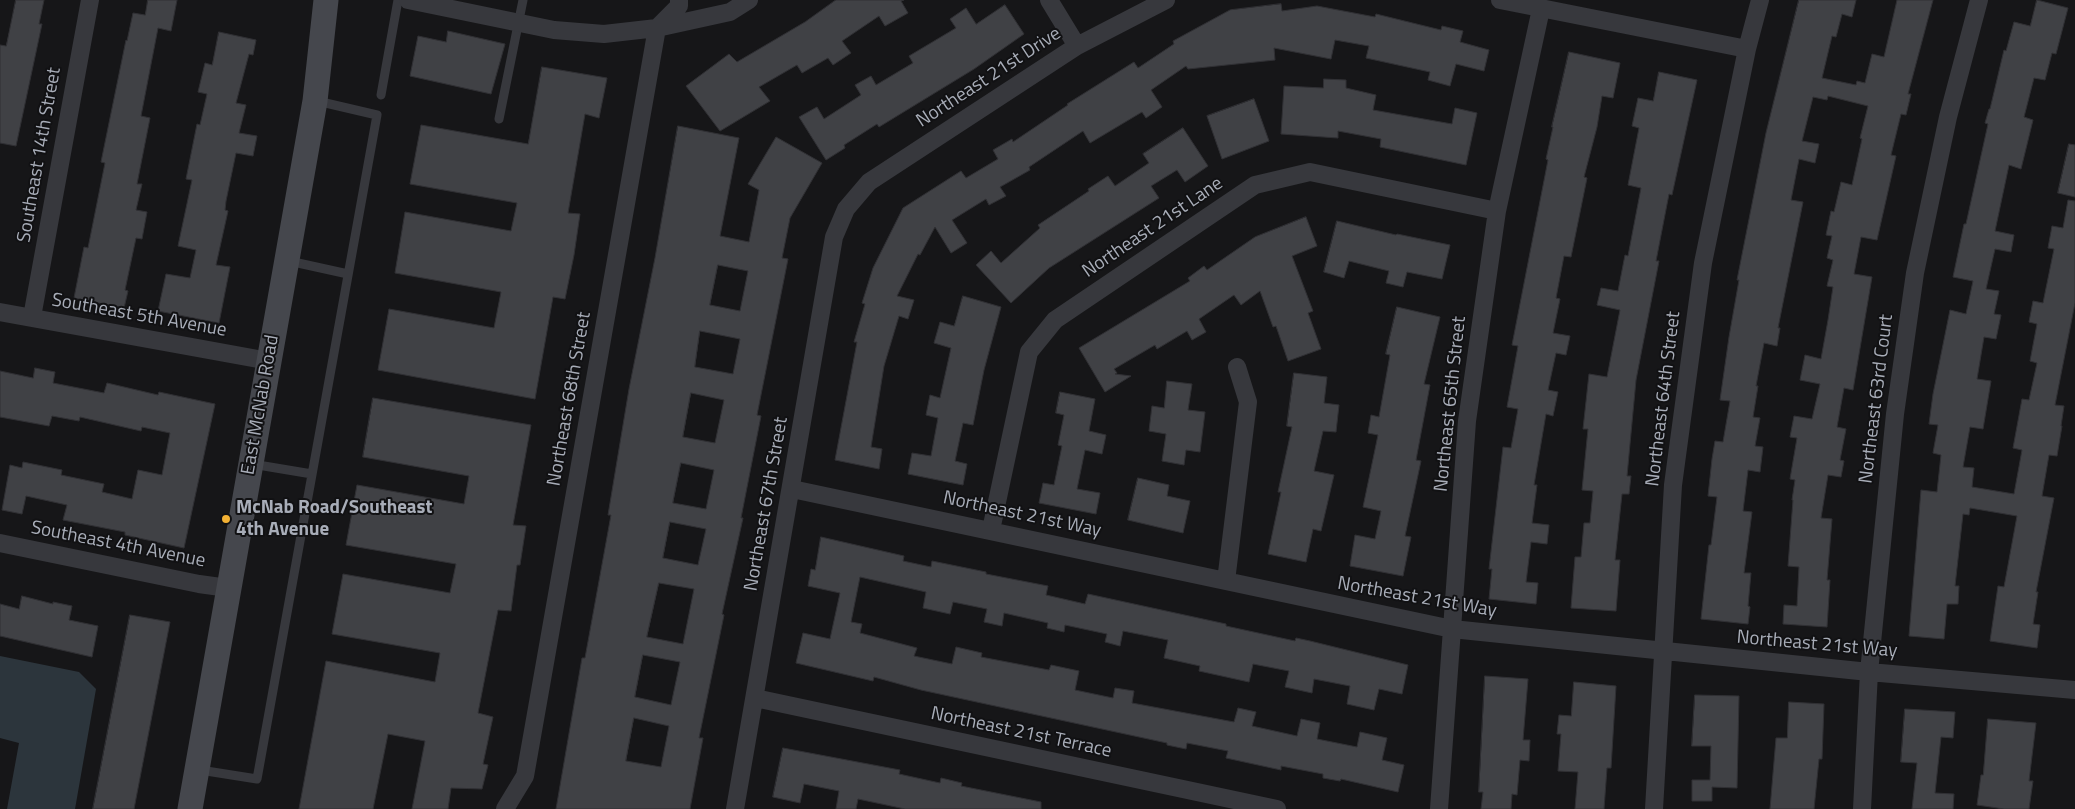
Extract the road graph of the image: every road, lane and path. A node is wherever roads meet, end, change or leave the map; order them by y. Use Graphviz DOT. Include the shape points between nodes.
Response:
graph roads {
  1 [pos="90,0"];
  2 [pos="326,0"];
  3 [pos="398,0"];
  4 [pos="408,0"];
  5 [pos="523,0"];
  6 [pos="678,0"];
  7 [pos="749,0"];
  8 [pos="1049,0"];
  9 [pos="1166,0"];
  10 [pos="1500,0"];
  11 [pos="1760,0"];
  12 [pos="1979,0"];
  13 [pos="1541,9"];
  14 [pos="518,23"];
  15 [pos="657,28"];
  16 [pos="1077,46"];
  17 [pos="1747,49"];
  18 [pos="381,95"];
  19 [pos="315,101"];
  20 [pos="499,119"];
  21 [pos="846,209"];
  22 [pos="1497,211"];
  23 [pos="286,260"];
  24 [pos="348,274"];
  25 [pos="0,312"];
  26 [pos="32,318"];
  27 [pos="269,362"];
  28 [pos="1237,367"];
  29 [pos="251,464"];
  30 [pos="312,474"];
  31 [pos="792,489"];
  32 [pos="992,530"];
  33 [pos="0,543"];
  34 [pos="1226,581"];
  35 [pos="228,588"];
  36 [pos="1452,629"];
  37 [pos="1664,652"];
  38 [pos="1869,672"];
  39 [pos="2075,690"];
  40 [pos="755,698"];
  41 [pos="197,769"];
  42 [pos="190,809"];
  43 [pos="505,809"];
  44 [pos="735,809"];
  45 [pos="1278,809"];
  46 [pos="1439,809"];
  47 [pos="1654,809"];
  48 [pos="1862,809"];
  1 -- 26 [label="street, Southeast 14th Street"];
  2 -- 19 [label="street, East McNab Road"];
  3 -- 18 [label="lane"];
  4 -- 14 [label="street"];
  5 -- 14 [label="lane"];
  6 -- 15 [label="street" via="679,6"];
  7 -- 15 [label="street" via="730,12"];
  8 -- 16 [label="street"];
  9 -- 16 [label="street, Northeast 21st Drive"];
  10 -- 13 [label="street"];
  11 -- 17 [label="street, Northeast 64th Street"];
  12 -- 38 [label="street, Northeast 63rd Court" via="1948,117 1915,273 1895,414"];
  13 -- 17 [label="street"];
  13 -- 22 [label="street, Northeast 65th Street"];
  14 -- 15 [label="street" via="604,34"];
  14 -- 20 [label="lane"];
  15 -- 43 [label="street, Northeast 68th Street" via="524,776"];
  16 -- 21 [label="street, Northeast 21st Drive" via="869,182"];
  17 -- 37 [label="street, Northeast 64th Street" via="1702,273 1673,485"];
  19 -- 23 [label="street, East McNab Road"];
  19 -- 24 [label="lane" via="377,115"];
  21 -- 31 [label="street, Northeast 67th Street" via="834,237"];
  22 -- 32 [label="street, Northeast 21st Lane" via="1310,172 1255,185 1055,320 1028,352"];
  22 -- 36 [label="street, Northeast 65th Street" via="1467,421"];
  23 -- 24 [label="lane"];
  23 -- 27 [label="street, East McNab Road"];
  24 -- 30 [label="lane"];
  25 -- 26 [label="street, Southeast 5th Avenue"];
  26 -- 27 [label="street, Southeast 5th Avenue"];
  27 -- 29 [label="street, East McNab Road"];
  28 -- 34 [label="street" via="1248,402"];
  29 -- 30 [label="lane"];
  29 -- 35 [label="street, East McNab Road"];
  30 -- 41 [label="lane" via="257,779"];
  31 -- 32 [label="street, Northeast 21st Way"];
  31 -- 40 [label="street, Northeast 67th Street"];
  32 -- 34 [label="street, Northeast 21st Way"];
  33 -- 35 [label="street, Southeast 4th Avenue"];
  34 -- 36 [label="street, Northeast 21st Way"];
  35 -- 41 [label="street, East McNab Road"];
  36 -- 37 [label="street, Northeast 21st Way"];
  36 -- 46 [label="street, Northeast 65th Street"];
  37 -- 38 [label="street, Northeast 21st Way"];
  37 -- 47 [label="street, Northeast 64th Street"];
  38 -- 39 [label="street, Northeast 21st Way"];
  38 -- 48 [label="street, Northeast 63rd Court"];
  40 -- 44 [label="street, Northeast 67th Street"];
  40 -- 45 [label="street, Northeast 21st Terrace"];
  41 -- 42 [label="street, East McNab Road"];
}
